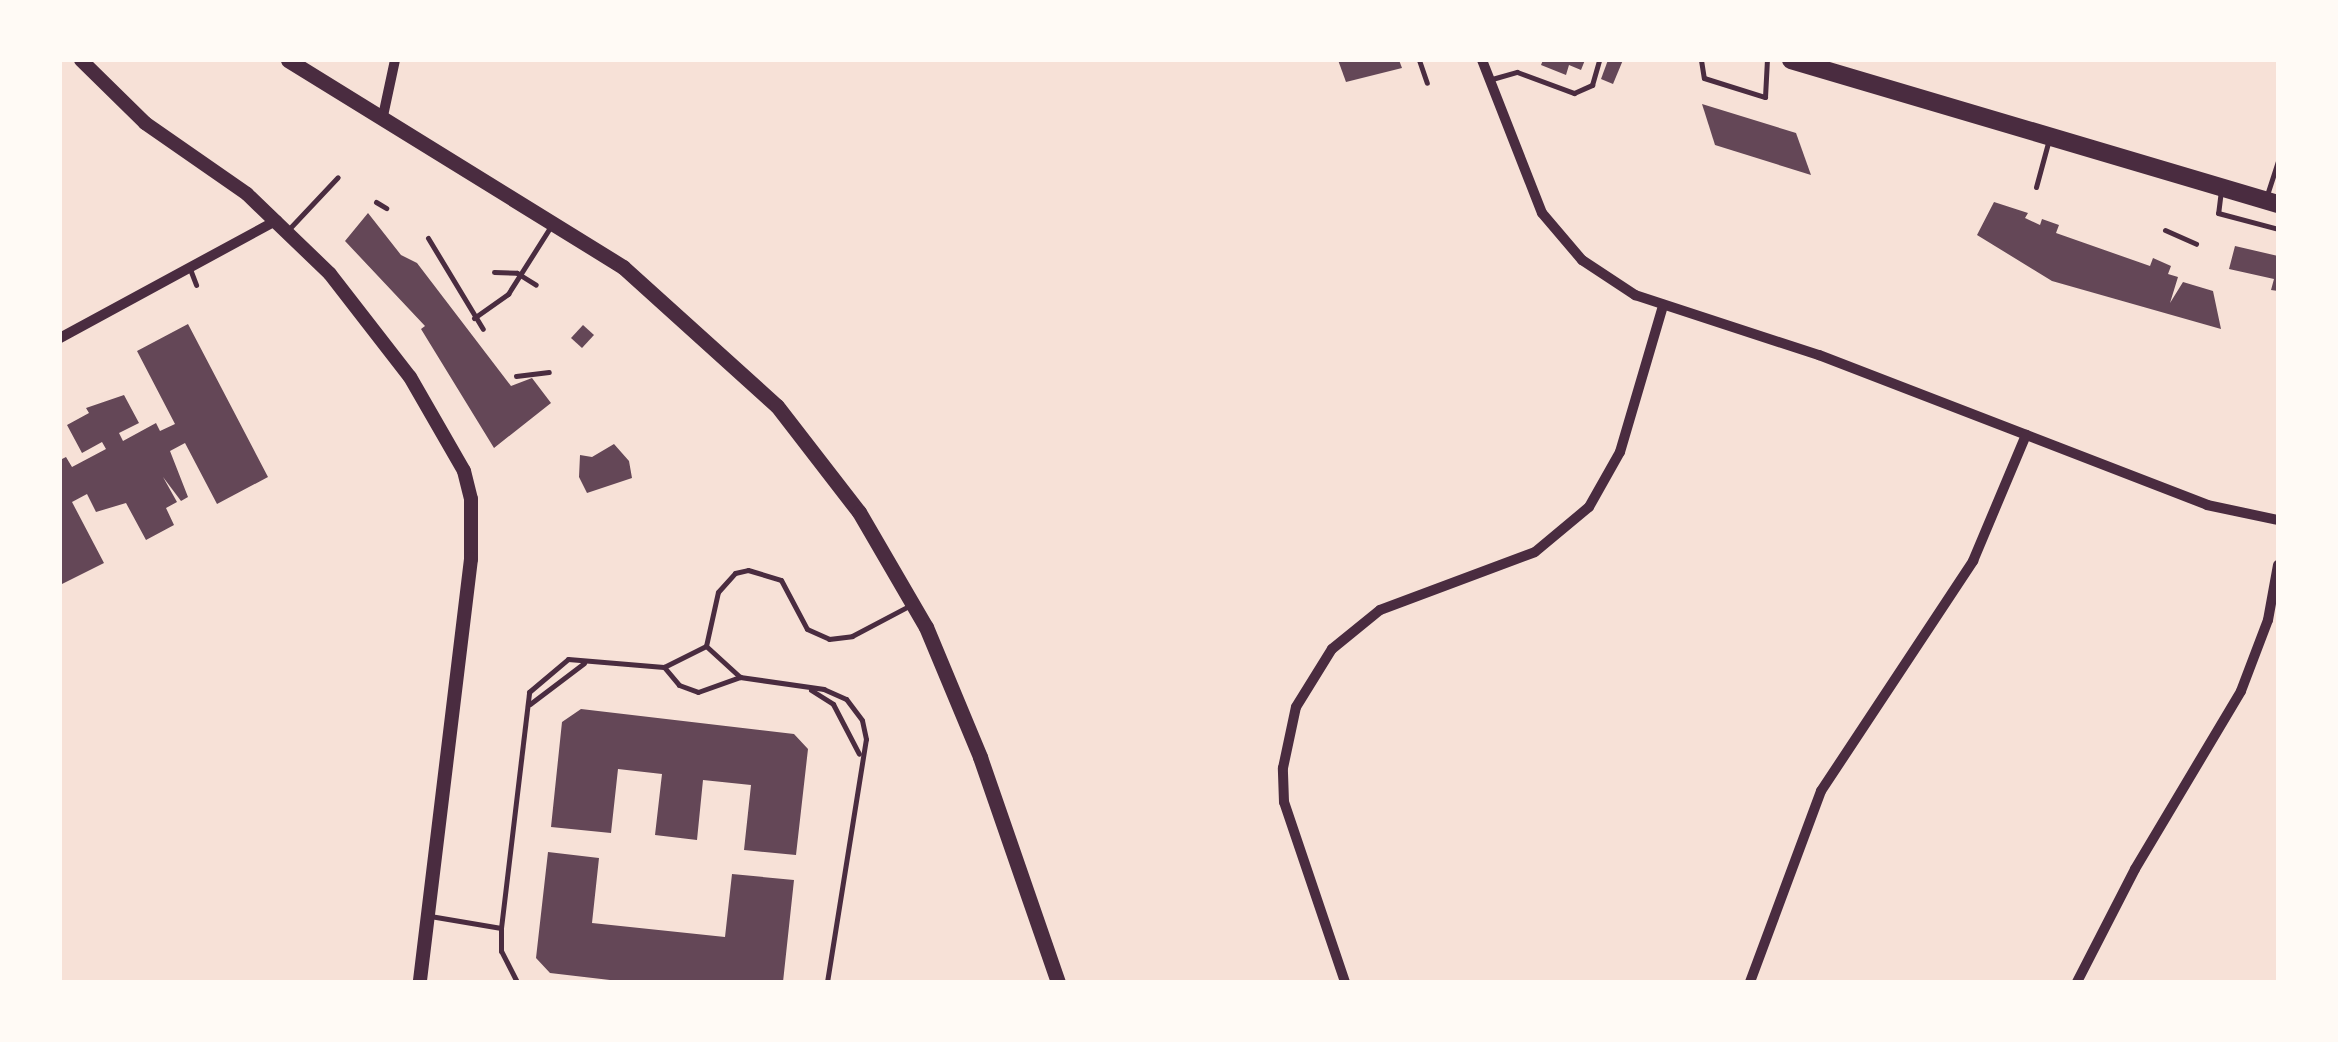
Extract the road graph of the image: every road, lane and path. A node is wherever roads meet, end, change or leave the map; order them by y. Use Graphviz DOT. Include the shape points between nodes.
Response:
graph roads {
  1 [pos="81,60"];
  2 [pos="395,60"];
  3 [pos="1419,60"];
  4 [pos="1482,60"];
  5 [pos="1600,60"];
  6 [pos="1701,60"];
  7 [pos="1767,60"];
  8 [pos="1791,60"];
  9 [pos="294,61"];
  10 [pos="1489,79"];
  11 [pos="1427,83"];
  12 [pos="382,116"];
  13 [pos="2050,136"];
  14 [pos="2278,162"];
  15 [pos="338,177"];
  16 [pos="2036,187"];
  17 [pos="2222,188"];
  18 [pos="376,202"];
  19 [pos="2272,202"];
  20 [pos="386,208"];
  21 [pos="554,221"];
  22 [pos="282,225"];
  23 [pos="2278,229"];
  24 [pos="2166,230"];
  25 [pos="428,238"];
  26 [pos="2196,244"];
  27 [pos="190,268"];
  28 [pos="494,272"];
  29 [pos="517,274"];
  30 [pos="196,285"];
  31 [pos="536,285"];
  32 [pos="1663,306"];
  33 [pos="474,318"];
  34 [pos="483,329"];
  35 [pos="60,338"];
  36 [pos="548,372"];
  37 [pos="516,376"];
  38 [pos="2026,435"];
  39 [pos="2278,520"];
  40 [pos="2278,566"];
  41 [pos="911,604"];
  42 [pos="706,646"];
  43 [pos="587,661"];
  44 [pos="664,667"];
  45 [pos="740,677"];
  46 [pos="809,688"];
  47 [pos="530,704"];
  48 [pos="860,754"];
  49 [pos="428,916"];
  50 [pos="502,928"];
  51 [pos="420,982"];
  52 [pos="517,982"];
  53 [pos="827,982"];
  54 [pos="1058,982"];
  55 [pos="1344,982"];
  56 [pos="1750,982"];
  57 [pos="2077,982"];
  1 -- 22 [label="street" via="145,123"];
  2 -- 12 [label="street"];
  3 -- 11 [label="lane"];
  4 -- 10 [label="street"];
  5 -- 10 [label="lane" via="1592,85 1574,93 1517,72"];
  6 -- 7 [label="lane" via="1704,78 1765,96"];
  8 -- 13 [label="main road"];
  9 -- 12 [label="main road"];
  10 -- 32 [label="street" via="1528,188 1560,238 1607,279"];
  12 -- 21 [label="main road"];
  13 -- 16 [label="lane"];
  13 -- 17 [label="main road"];
  14 -- 19 [label="lane"];
  15 -- 22 [label="lane"];
  17 -- 19 [label="main road"];
  17 -- 23 [label="lane" via="2218,213"];
  18 -- 20 [label="lane"];
  21 -- 29 [label="lane"];
  21 -- 41 [label="main road" via="678,309 777,406 859,512"];
  22 -- 27 [label="street"];
  22 -- 49 [label="street" via="348,294 410,377 452,446 471,499 470,559"];
  24 -- 26 [label="lane"];
  25 -- 33 [label="lane"];
  27 -- 30 [label="lane"];
  27 -- 35 [label="street"];
  28 -- 29 [label="lane"];
  29 -- 31 [label="lane"];
  29 -- 33 [label="lane" via="508,294"];
  32 -- 38 [label="street" via="1819,354"];
  32 -- 55 [label="street" via="1620,452 1589,507 1535,552 1380,610 1332,650 1296,707 1283,768 1284,802"];
  33 -- 34 [label="lane"];
  36 -- 37 [label="lane"];
  38 -- 39 [label="street" via="2208,505"];
  38 -- 56 [label="street" via="1972,561 1821,791"];
  40 -- 57 [label="street" via="2268,620 2241,691"];
  41 -- 42 [label="lane" via="852,636 829,639 807,629 781,580 748,570 735,573 718,592"];
  41 -- 54 [label="main road" via="956,692"];
  42 -- 44 [label="lane"];
  42 -- 45 [label="lane"];
  43 -- 44 [label="lane"];
  43 -- 47 [label="lane"];
  43 -- 47 [label="lane" via="555,664 528,692"];
  44 -- 45 [label="lane" via="678,685 698,692"];
  45 -- 46 [label="lane"];
  46 -- 48 [label="lane" via="833,704"];
  46 -- 48 [label="lane" via="846,699 862,720"];
  47 -- 50 [label="lane"];
  48 -- 53 [label="lane"];
  49 -- 50 [label="lane"];
  49 -- 51 [label="street"];
  50 -- 52 [label="lane" via="501,951"];
}
